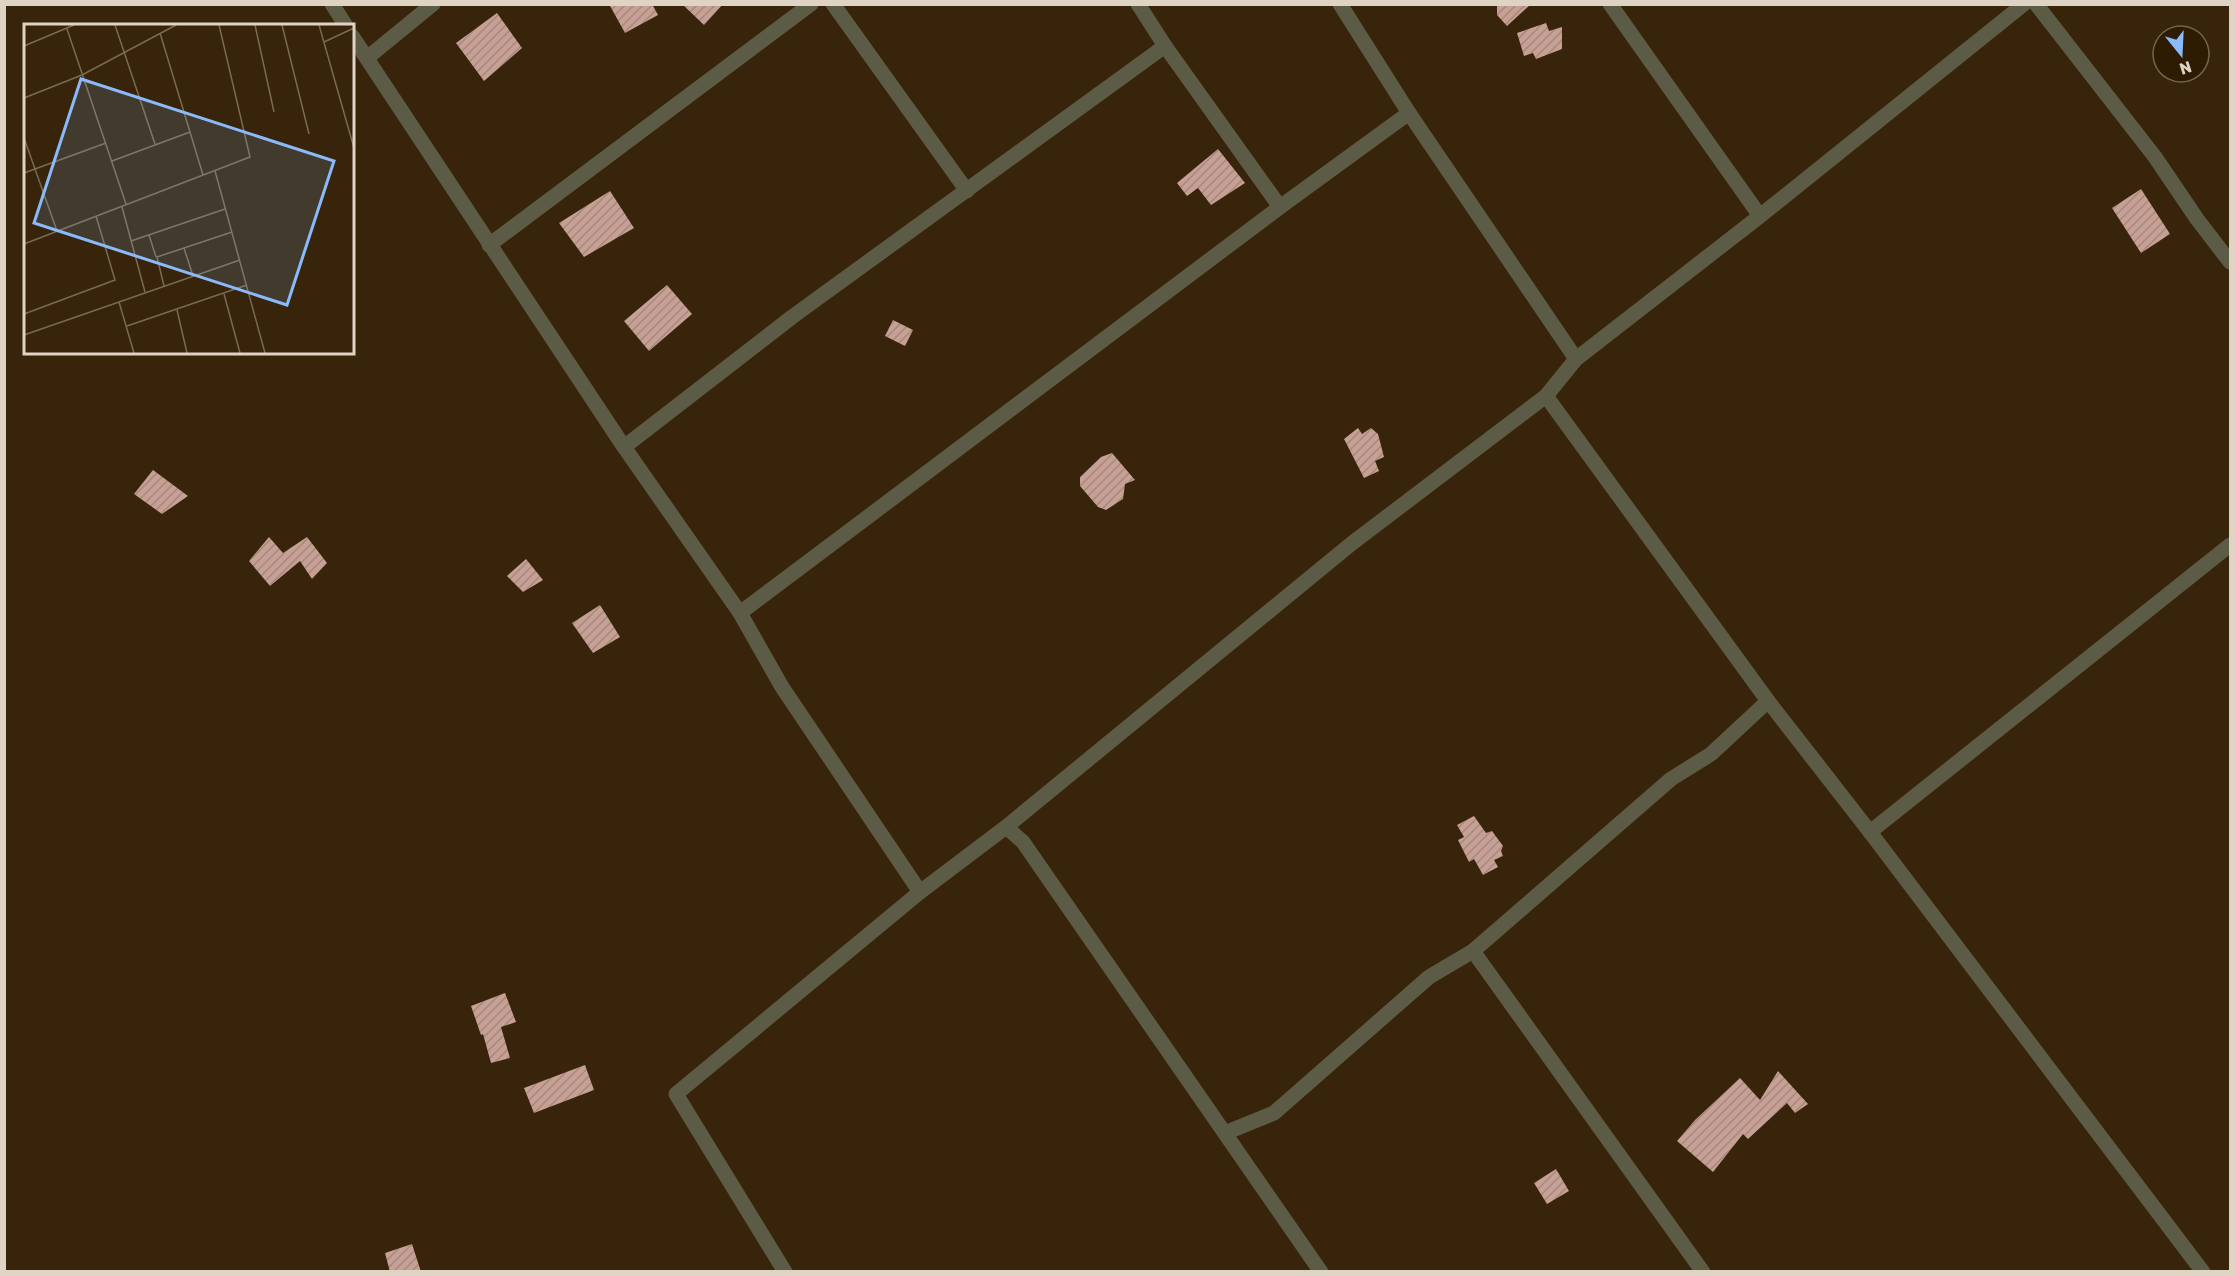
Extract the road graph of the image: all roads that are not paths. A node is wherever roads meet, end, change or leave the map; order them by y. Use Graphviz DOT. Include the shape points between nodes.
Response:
graph roads {
  1 [pos="332,4"];
  2 [pos="433,4"];
  3 [pos="811,4"];
  4 [pos="833,4"];
  5 [pos="1138,4"];
  6 [pos="1340,4"];
  7 [pos="1610,4"];
  8 [pos="2024,4"];
  9 [pos="2036,4"];
  10 [pos="345,24"];
  11 [pos="354,39"];
  12 [pos="1165,46"];
  13 [pos="367,58"];
  14 [pos="1409,113"];
  15 [pos="967,191"];
  16 [pos="1280,207"];
  17 [pos="1760,216"];
  18 [pos="489,245"];
  19 [pos="2230,262"];
  20 [pos="1576,359"];
  21 [pos="1546,396"];
  22 [pos="624,447"];
  23 [pos="2230,545"];
  24 [pos="740,613"];
  25 [pos="1768,701"];
  26 [pos="1006,827"];
  27 [pos="1870,832"];
  28 [pos="920,892"];
  29 [pos="1473,951"];
  30 [pos="1225,1133"];
  31 [pos="785,1272"];
  32 [pos="1321,1272"];
  33 [pos="1703,1272"];
  34 [pos="2203,1272"];
  1 -- 10 [label="street"];
  2 -- 13 [label="street"];
  3 -- 18 [label="street"];
  4 -- 15 [label="street"];
  5 -- 12 [label="street"];
  6 -- 14 [label="street"];
  7 -- 17 [label="street"];
  8 -- 17 [label="street"];
  9 -- 19 [label="street" via="2155,157"];
  11 -- 13 [label="street"];
  12 -- 15 [label="street"];
  12 -- 16 [label="street"];
  13 -- 18 [label="street"];
  14 -- 16 [label="street"];
  14 -- 20 [label="street"];
  15 -- 22 [label="street" via="792,317"];
  16 -- 24 [label="street"];
  17 -- 20 [label="street"];
  18 -- 22 [label="street"];
  20 -- 21 [label="street"];
  21 -- 25 [label="street"];
  21 -- 26 [label="street" via="1351,544"];
  22 -- 24 [label="street"];
  23 -- 27 [label="street"];
  24 -- 28 [label="street" via="782,687"];
  25 -- 27 [label="street"];
  25 -- 29 [label="street" via="1711,754 1671,779"];
  26 -- 28 [label="street"];
  26 -- 30 [label="street" via="1023,842"];
  27 -- 34 [label="street"];
  28 -- 31 [label="street" via="676,1094"];
  29 -- 30 [label="street" via="1429,977 1274,1113"];
  29 -- 33 [label="street"];
  30 -- 32 [label="street"];
}
